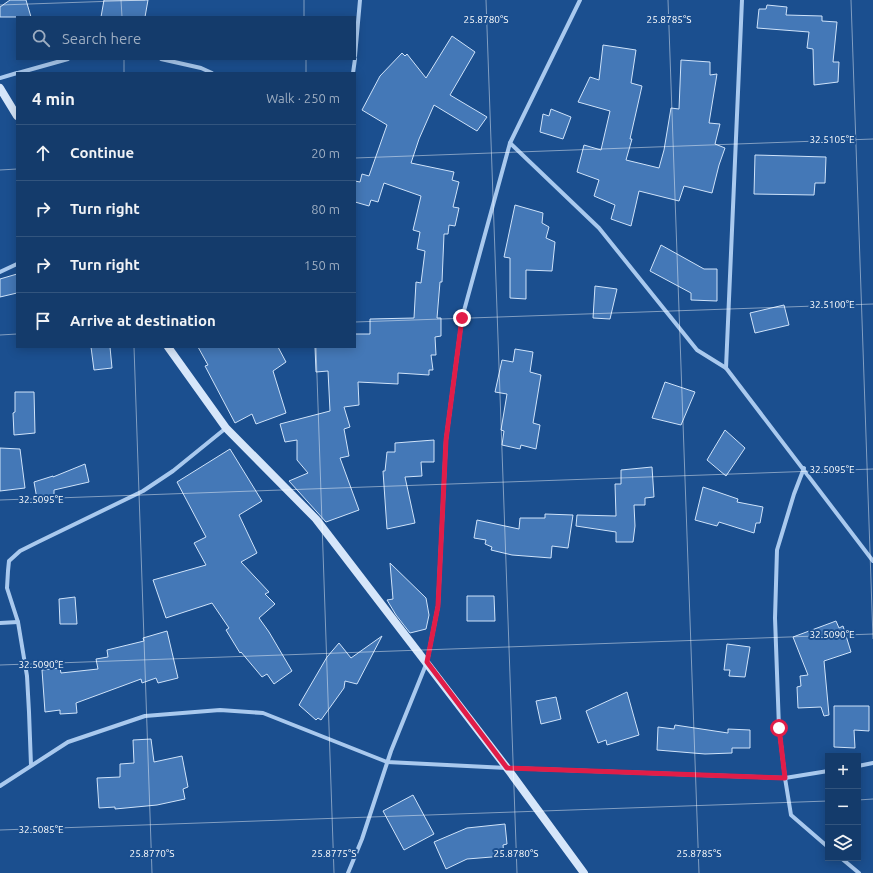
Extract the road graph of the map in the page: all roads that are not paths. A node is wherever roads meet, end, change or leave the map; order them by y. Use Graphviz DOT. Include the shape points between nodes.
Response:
graph roads {
  1 [pos="360,0"];
  2 [pos="580,0"];
  3 [pos="742,0"];
  4 [pos="356,46"];
  5 [pos="64,60"];
  6 [pos="165,60"];
  7 [pos="355,60"];
  8 [pos="22,72"];
  9 [pos="210,72"];
  10 [pos="353,72"];
  11 [pos="16,74"];
  12 [pos="0,78"];
  13 [pos="0,88"];
  14 [pos="16,114"];
  15 [pos="510,143"];
  16 [pos="16,264"];
  17 [pos="0,272"];
  18 [pos="169,348"];
  19 [pos="726,368"];
  20 [pos="226,428"];
  21 [pos="804,468"];
  22 [pos="873,561"];
  23 [pos="18,622"];
  24 [pos="0,623"];
  25 [pos="427,662"];
  26 [pos="387,762"];
  27 [pos="873,763"];
  28 [pos="31,765"];
  29 [pos="861,765"];
  30 [pos="507,768"];
  31 [pos="825,771"];
  32 [pos="785,778"];
  33 [pos="0,786"];
  34 [pos="825,844"];
  35 [pos="845,861"];
  36 [pos="348,873"];
  37 [pos="584,873"];
  38 [pos="859,873"];
  1 -- 4 [label="street"];
  2 -- 15 [label="street"];
  3 -- 19 [label="street"];
  5 -- 8 [label="street"];
  6 -- 9 [label="street"];
  7 -- 10 [label="street"];
  11 -- 12 [label="street"];
  13 -- 14 [label="street"];
  15 -- 19 [label="street" via="599,228 697,350"];
  15 -- 25 [label="street" via="462,318 446,440 438,606"];
  16 -- 17 [label="street"];
  18 -- 20 [label="street"];
  19 -- 21 [label="street"];
  20 -- 23 [label="street" via="143,492 14,556 8,571 8,588"];
  20 -- 25 [label="street" via="316,519"];
  21 -- 22 [label="street"];
  21 -- 32 [label="street" via="777,550 775,618 779,728"];
  23 -- 24 [label="street"];
  23 -- 28 [label="street" via="27,676"];
  25 -- 26 [label="street"];
  25 -- 30 [label="street"];
  26 -- 28 [label="street" via="263,713 220,710 145,716 68,742"];
  26 -- 30 [label="street"];
  26 -- 36 [label="street"];
  27 -- 29 [label="street"];
  28 -- 33 [label="street"];
  30 -- 32 [label="street"];
  30 -- 37 [label="street"];
  31 -- 32 [label="street"];
  32 -- 34 [label="street" via="791,815"];
  35 -- 38 [label="street"];
}
